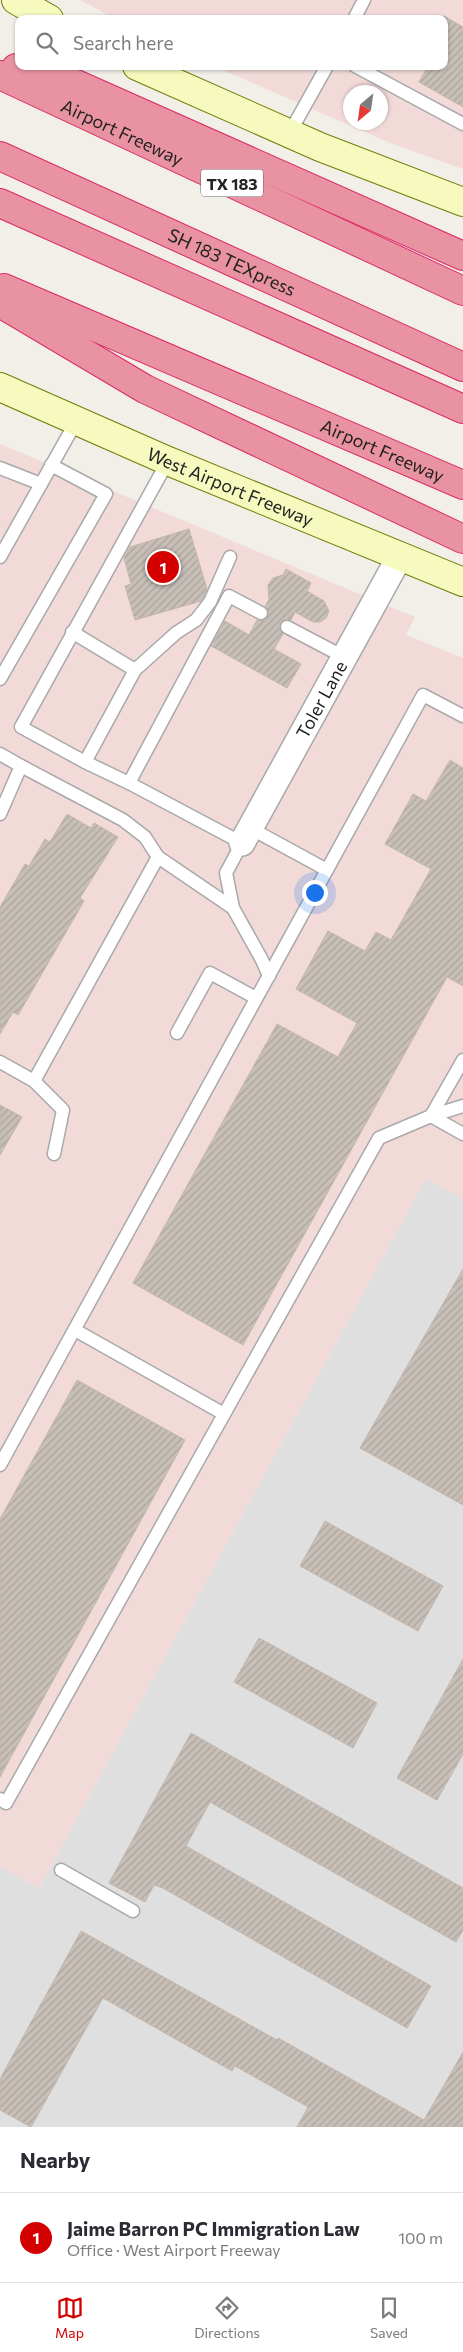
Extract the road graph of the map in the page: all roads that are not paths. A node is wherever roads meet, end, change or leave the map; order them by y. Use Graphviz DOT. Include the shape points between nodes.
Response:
graph roads {
  1 [pos="364,0"];
  2 [pos="356,15"];
  3 [pos="0,64"];
  4 [pos="15,68"];
  5 [pos="23,70"];
  6 [pos="146,70"];
  7 [pos="325,70"];
  8 [pos="362,70"];
  9 [pos="0,75"];
  10 [pos="463,124"];
  11 [pos="289,134"];
  12 [pos="0,156"];
  13 [pos="463,202"];
  14 [pos="0,203"];
  15 [pos="463,256"];
  16 [pos="0,287"];
  17 [pos="463,291"];
  18 [pos="0,303"];
  19 [pos="463,367"];
  20 [pos="0,387"];
  21 [pos="463,409"];
  22 [pos="77,420"];
  23 [pos="168,461"];
  24 [pos="51,465"];
  25 [pos="0,468"];
  26 [pos="41,484"];
  27 [pos="463,485"];
  28 [pos="463,539"];
  29 [pos="230,556"];
  30 [pos="400,556"];
  31 [pos="0,557"];
  32 [pos="463,582"];
  33 [pos="262,613"];
  34 [pos="287,627"];
  35 [pos="72,632"];
  36 [pos="344,657"];
  37 [pos="135,670"];
  38 [pos="0,679"];
  39 [pos="463,716"];
  40 [pos="0,754"];
  41 [pos="85,762"];
  42 [pos="21,766"];
  43 [pos="130,783"];
  44 [pos="0,814"];
  45 [pos="246,835"];
  46 [pos="158,858"];
  47 [pos="327,870"];
  48 [pos="233,908"];
  49 [pos="269,976"];
  50 [pos="256,998"];
  51 [pos="177,1032"];
  52 [pos="463,1060"];
  53 [pos="0,1062"];
  54 [pos="34,1081"];
  55 [pos="463,1106"];
  56 [pos="431,1116"];
  57 [pos="463,1134"];
  58 [pos="54,1154"];
  59 [pos="74,1330"];
  60 [pos="224,1414"];
  61 [pos="0,1466"];
  62 [pos="0,1799"];
  63 [pos="61,1870"];
  64 [pos="133,1911"];
  1 -- 2 [label="lane"];
  3 -- 4 [label="highway"];
  5 -- 15 [label="highway" via="76,84"];
  6 -- 11 [label="main road"];
  7 -- 11 [label="lane"];
  8 -- 10 [label="lane"];
  9 -- 17 [label="highway, Airport Freeway / TX 183"];
  11 -- 13 [label="main road"];
  12 -- 19 [label="highway, SH 183 TEXpress"];
  14 -- 21 [label="highway"];
  16 -- 27 [label="highway, Airport Freeway"];
  18 -- 28 [label="highway" via="145,389"];
  20 -- 22 [label="main road, West Airport Freeway"];
  22 -- 23 [label="main road, West Airport Freeway"];
  22 -- 24 [label="lane"];
  23 -- 30 [label="main road, West Airport Freeway"];
  23 -- 35 [label="lane"];
  24 -- 26 [label="lane"];
  24 -- 38 [label="lane" via="106,494"];
  25 -- 26 [label="lane"];
  26 -- 31 [label="lane"];
  29 -- 37 [label="lane" via="210,602 196,620 176,633"];
  30 -- 32 [label="main road, West Airport Freeway"];
  30 -- 36 [label="street, Toler Lane"];
  33 -- 43 [label="lane" via="229,596"];
  34 -- 36 [label="lane"];
  35 -- 37 [label="lane"];
  35 -- 41 [label="lane" via="21,727"];
  36 -- 45 [label="street, Toler Lane"];
  37 -- 41 [label="lane"];
  39 -- 47 [label="lane" via="423,696"];
  40 -- 42 [label="lane"];
  41 -- 43 [label="lane"];
  42 -- 44 [label="lane"];
  42 -- 46 [label="lane" via="123,820 145,837"];
  43 -- 45 [label="lane"];
  45 -- 47 [label="lane"];
  45 -- 48 [label="lane" via="226,873"];
  46 -- 48 [label="lane"];
  46 -- 54 [label="lane"];
  47 -- 49 [label="lane"];
  48 -- 49 [label="lane"];
  49 -- 50 [label="lane"];
  50 -- 51 [label="lane" via="210,973"];
  50 -- 59 [label="lane"];
  52 -- 56 [label="lane"];
  53 -- 54 [label="lane"];
  54 -- 58 [label="lane" via="63,1110"];
  55 -- 56 [label="lane"];
  56 -- 57 [label="lane"];
  56 -- 60 [label="lane" via="379,1138"];
  59 -- 60 [label="lane"];
  59 -- 61 [label="lane"];
  60 -- 62 [label="lane" via="6,1803"];
  63 -- 64 [label="lane"];
}
